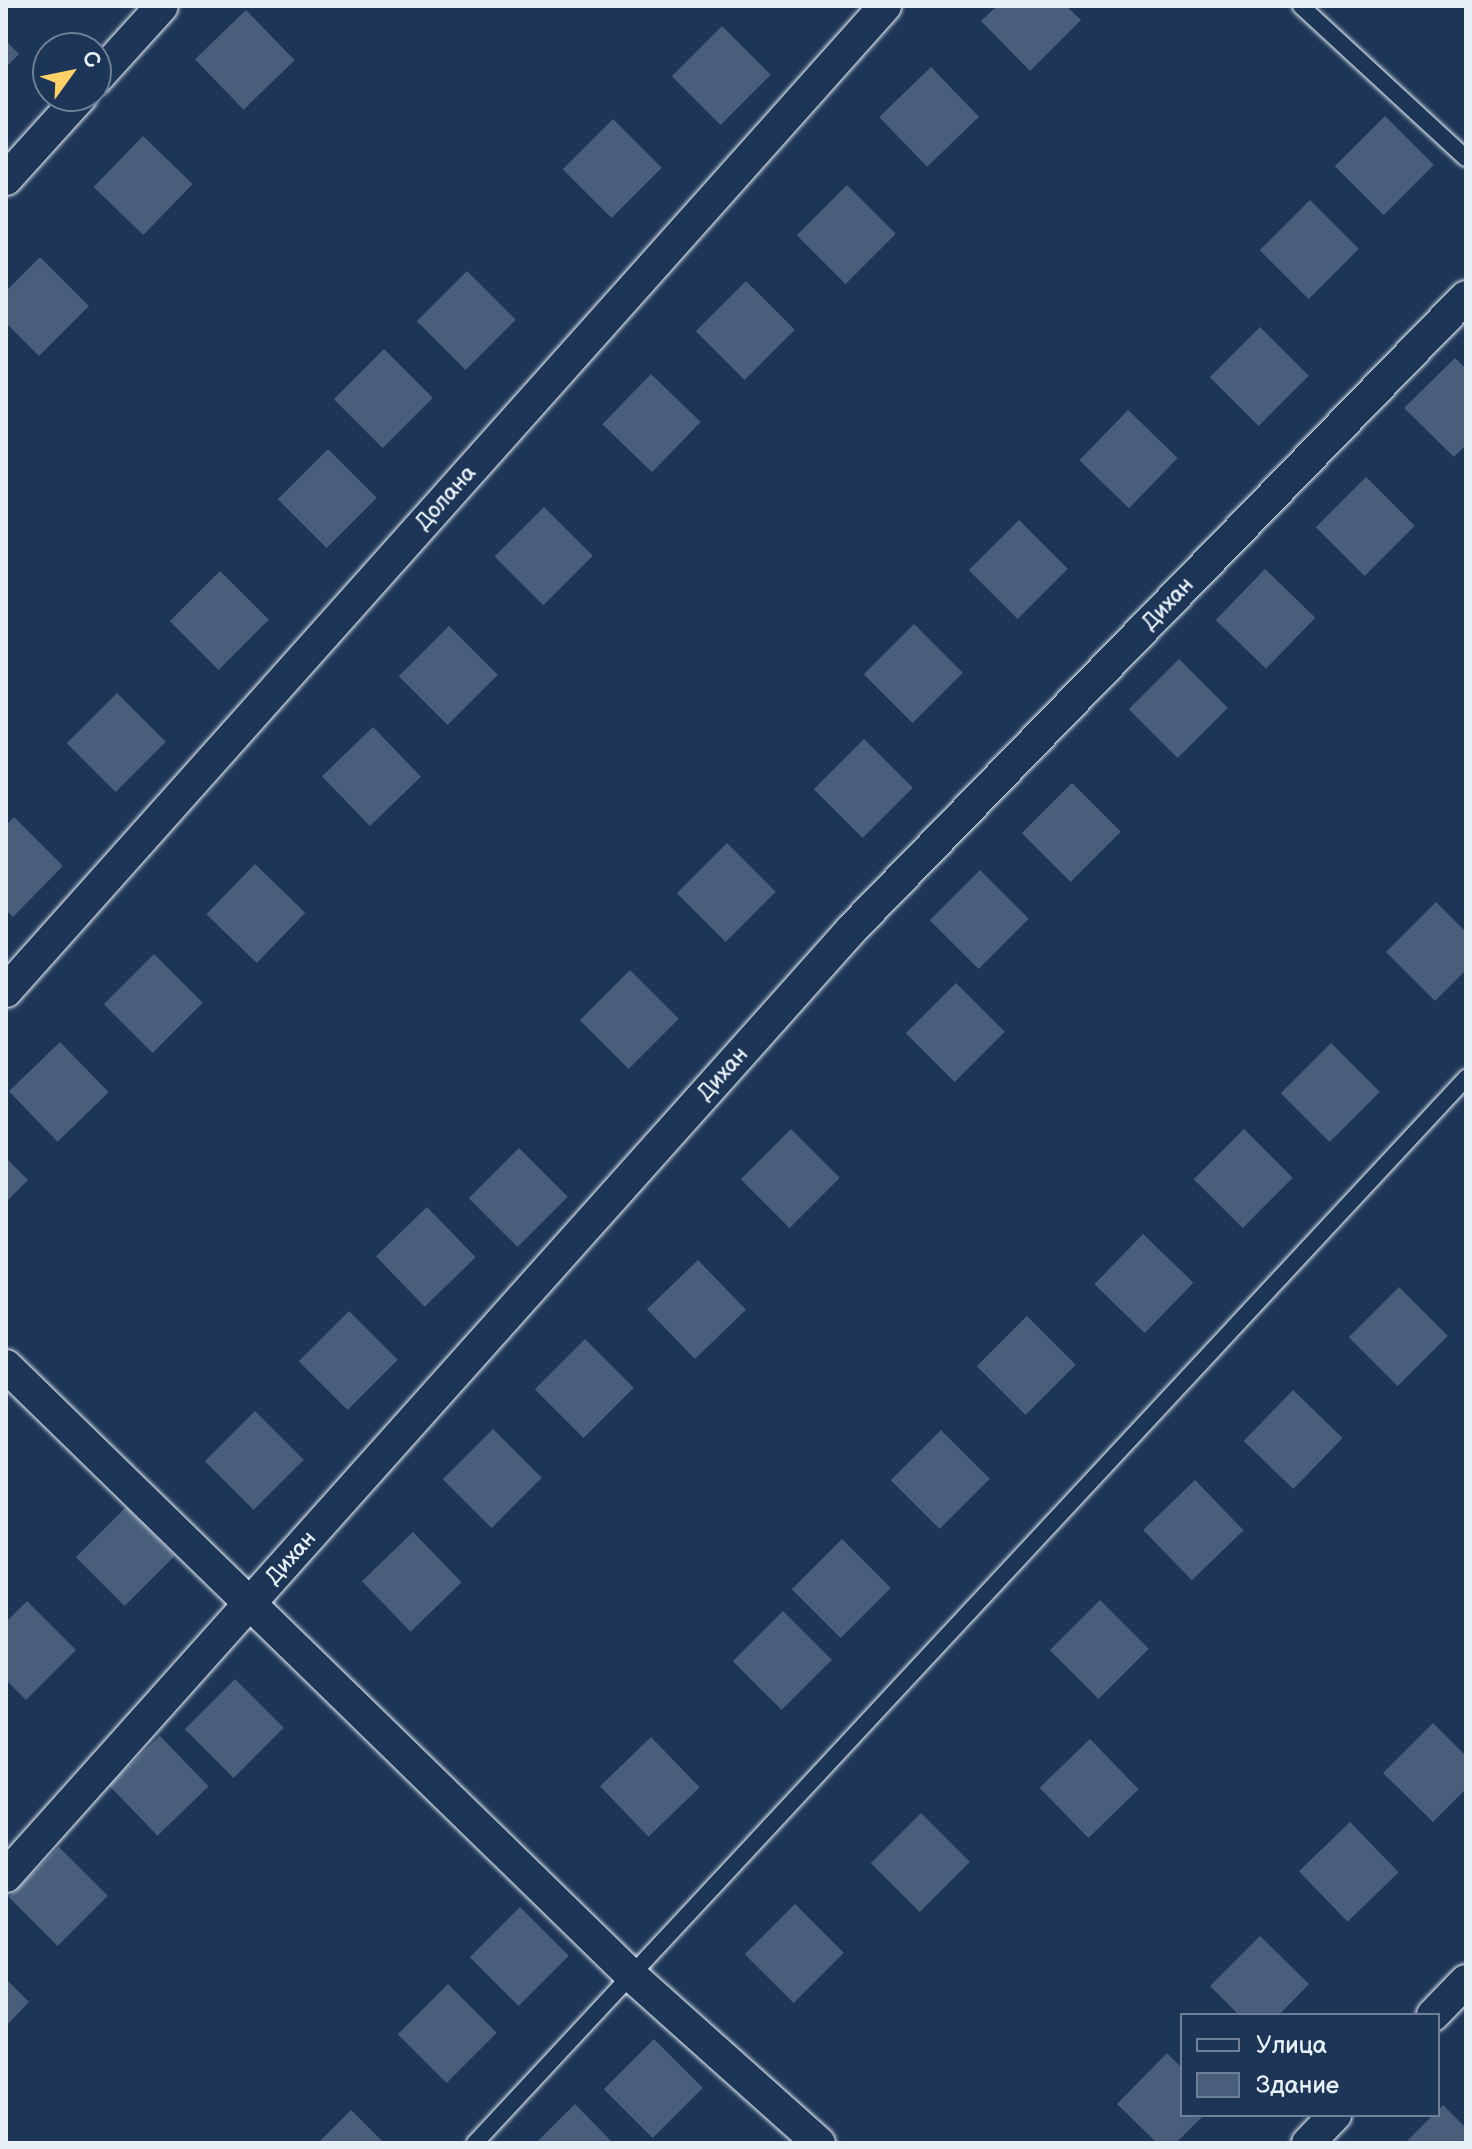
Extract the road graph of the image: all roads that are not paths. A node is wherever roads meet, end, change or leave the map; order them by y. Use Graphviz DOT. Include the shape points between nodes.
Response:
graph roads {
  1 [pos="162,6"];
  2 [pos="885,6"];
  3 [pos="1301,6"];
  4 [pos="112,61"];
  5 [pos="67,112"];
  6 [pos="1466,158"];
  7 [pos="6,179"];
  8 [pos="1466,297"];
  9 [pos="6,991"];
  10 [pos="1466,1078"];
  11 [pos="6,1366"];
  12 [pos="251,1603"];
  13 [pos="6,1876"];
  14 [pos="632,1976"];
  15 [pos="1466,1981"];
  16 [pos="1435,2013"];
  17 [pos="1333,2117"];
  18 [pos="475,2143"];
  19 [pos="819,2143"];
  20 [pos="1308,2143"];
  1 -- 4 [label="street"];
  2 -- 9 [label="street, Долана"];
  3 -- 6 [label="lane"];
  5 -- 7 [label="street"];
  8 -- 12 [label="street, Дихан" via="852,929"];
  10 -- 14 [label="lane"];
  11 -- 12 [label="street"];
  12 -- 13 [label="street, Дихан"];
  12 -- 14 [label="street"];
  14 -- 18 [label="lane"];
  14 -- 19 [label="street"];
  15 -- 16 [label="street"];
  17 -- 20 [label="street"];
}
